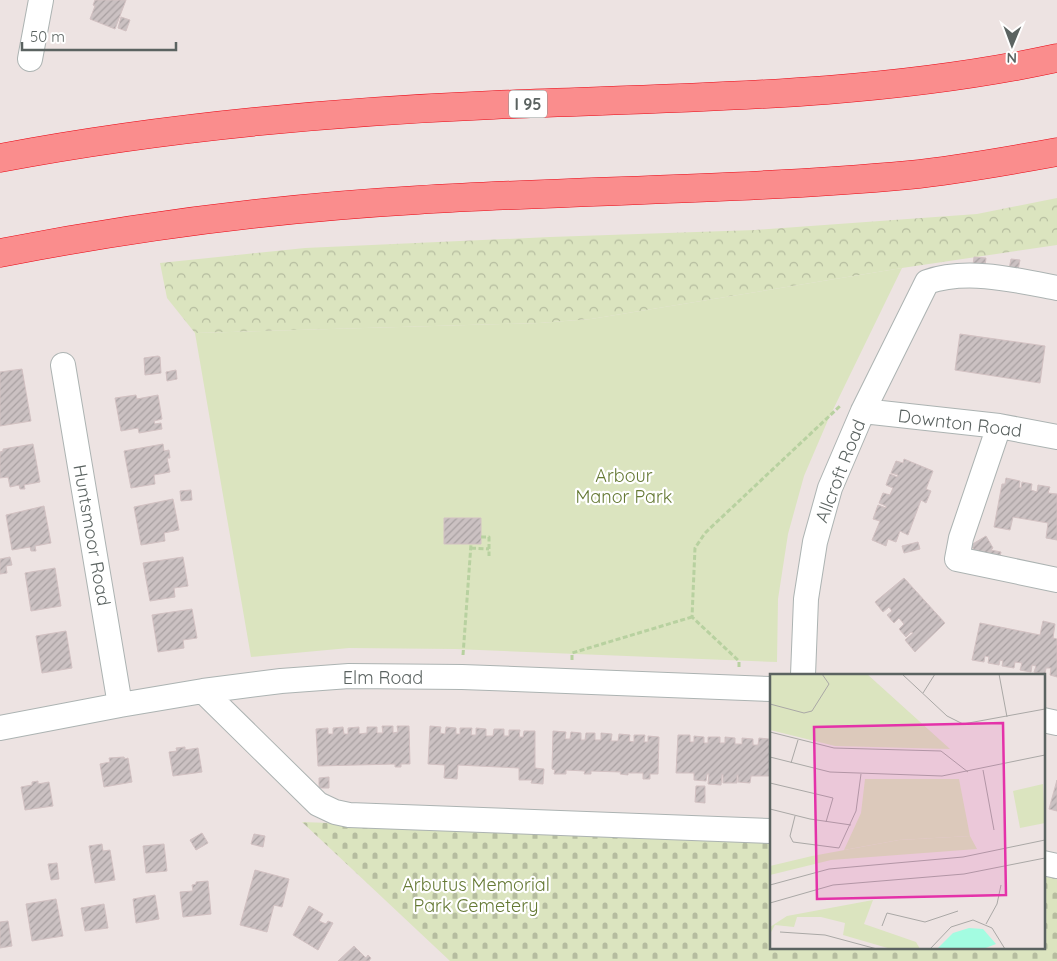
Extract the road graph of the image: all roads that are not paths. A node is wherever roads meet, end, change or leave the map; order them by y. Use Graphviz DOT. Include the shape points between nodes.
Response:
graph roads {
  1 [pos="41,0"];
  2 [pos="1057,58"];
  3 [pos="30,59"];
  4 [pos="1057,152"];
  5 [pos="0,158"];
  6 [pos="0,253"];
  7 [pos="1057,288"];
  8 [pos="63,365"];
  9 [pos="863,411"];
  10 [pos="999,426"];
  11 [pos="1057,437"];
  12 [pos="1057,580"];
  13 [pos="803,674"];
  14 [pos="770,689"];
  15 [pos="203,691"];
  16 [pos="120,705"];
  17 [pos="1044,720"];
  18 [pos="1057,723"];
  19 [pos="0,728"];
  20 [pos="770,832"];
  21 [pos="1044,862"];
  22 [pos="1057,866"];
  1 -- 3 [label="street"];
  2 -- 5 [label="highway, I 95" via="968,74 822,90 283,118 112,139"];
  4 -- 6 [label="highway" via="913,174 836,181 326,206 123,231"];
  7 -- 9 [label="street, Allcroft Road" via="985,277 942,277 927,282"];
  8 -- 16 [label="street, Huntsmoor Road"];
  9 -- 10 [label="street, Downton Road"];
  9 -- 13 [label="street, Allcroft Road" via="830,488 815,542 806,600"];
  10 -- 11 [label="street, Downton Road"];
  10 -- 12 [label="street" via="961,538 957,560"];
  14 -- 15 [label="street, Elm Road" via="349,676"];
  15 -- 16 [label="street, Elm Road"];
  15 -- 20 [label="street" via="318,804 334,812"];
  16 -- 19 [label="street, Elm Road"];
  17 -- 18 [label="street"];
  21 -- 22 [label="street"];
}
